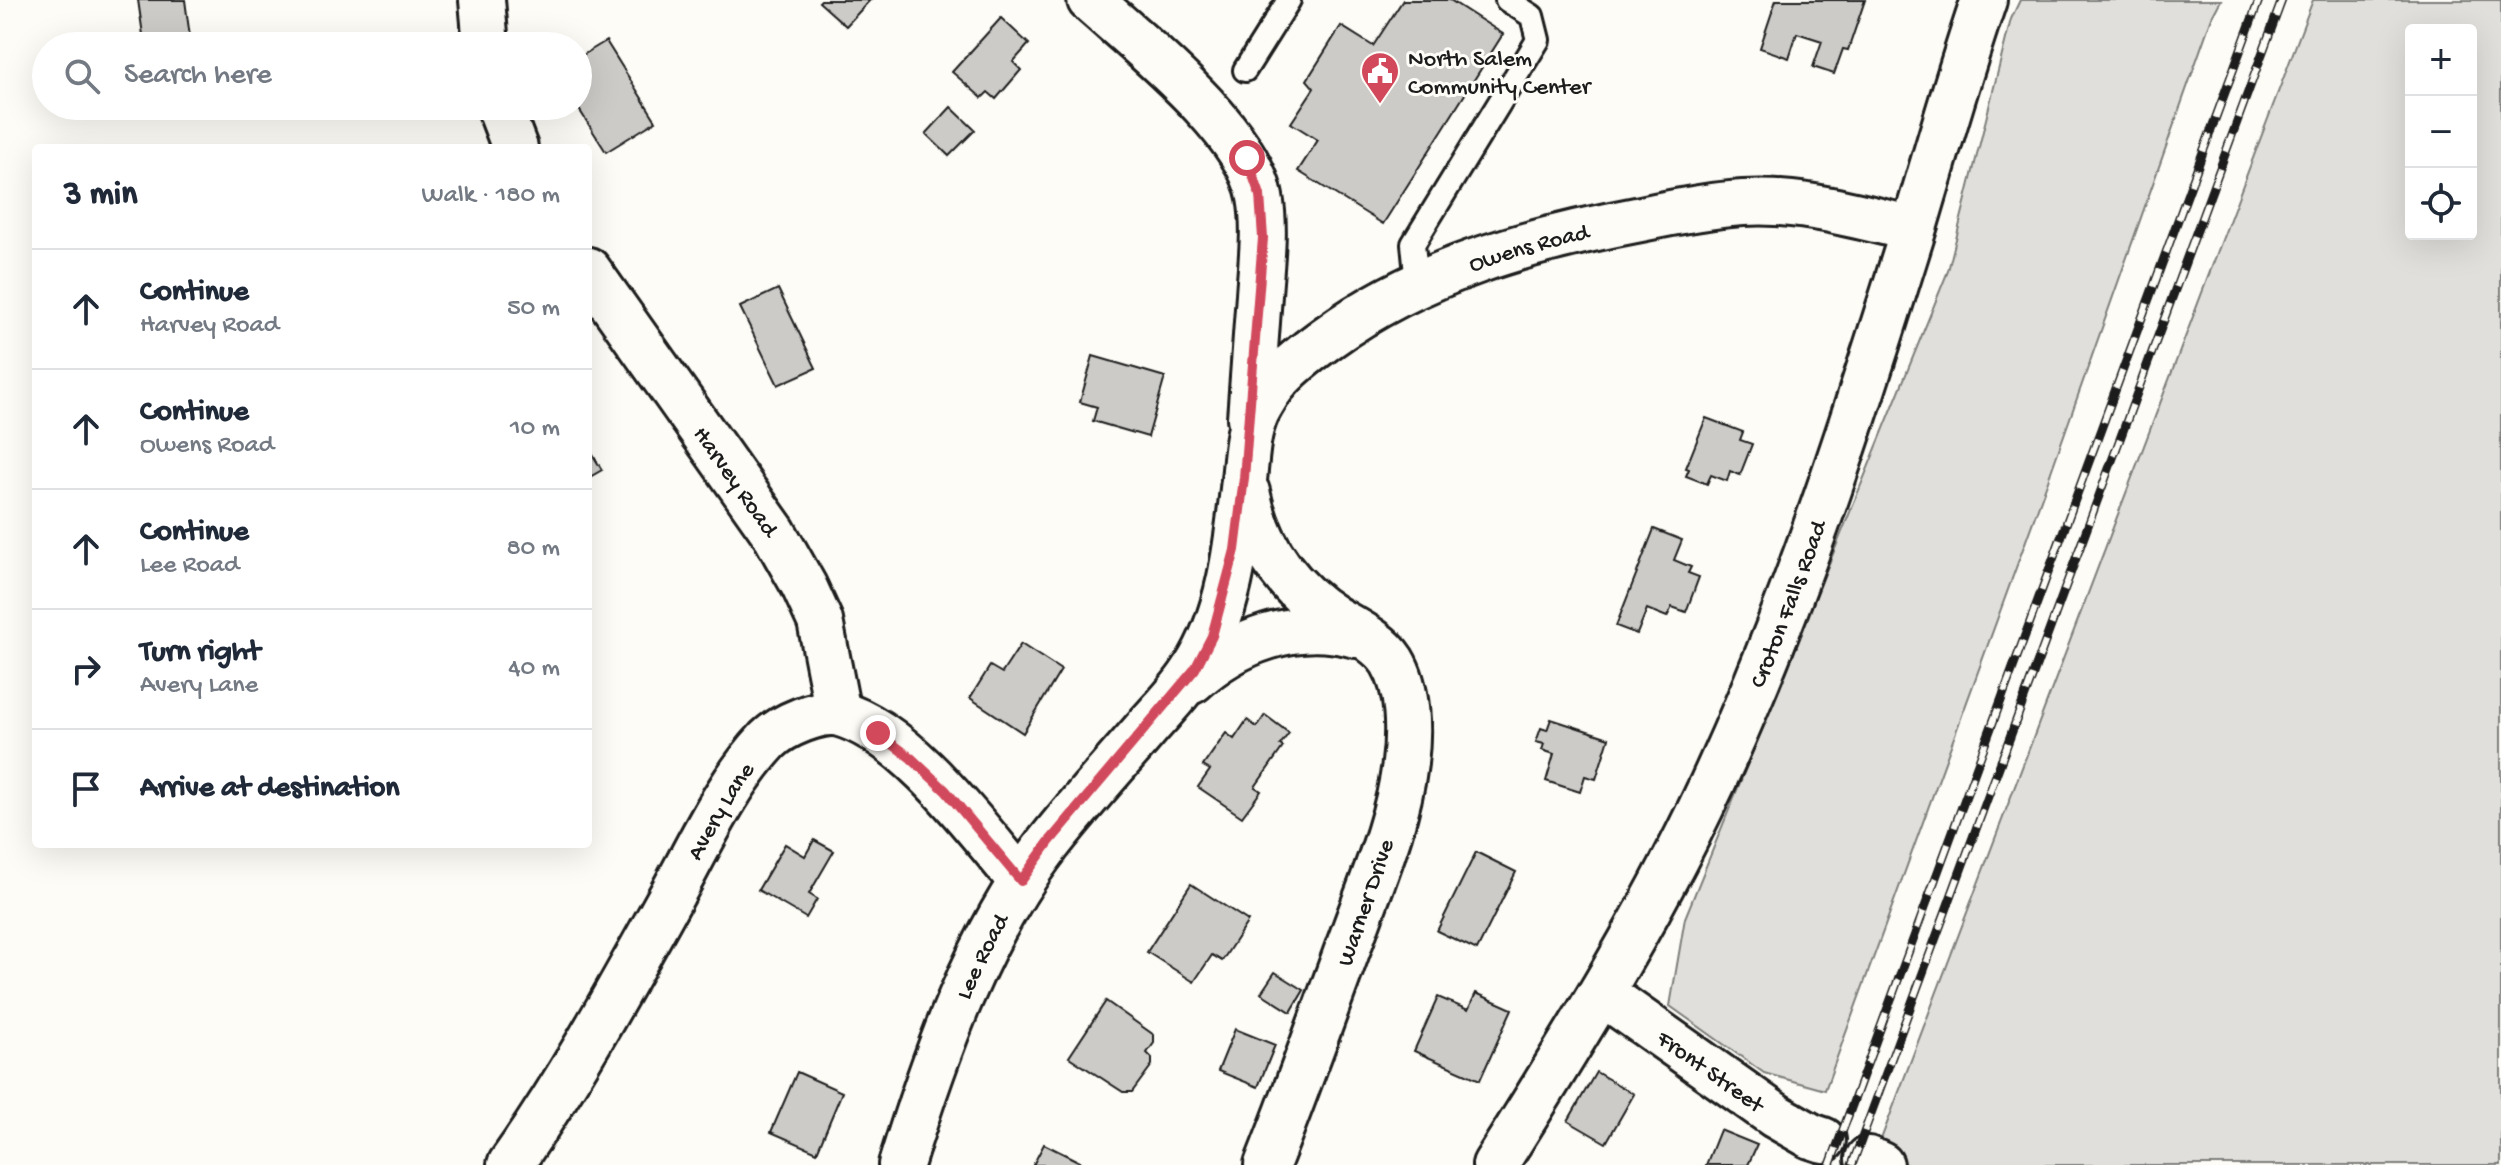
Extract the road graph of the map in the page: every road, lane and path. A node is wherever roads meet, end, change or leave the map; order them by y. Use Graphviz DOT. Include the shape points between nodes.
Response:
graph roads {
  1 [pos="482,0"];
  2 [pos="1090,0"];
  3 [pos="1289,0"];
  4 [pos="1507,0"];
  5 [pos="1984,0"];
  6 [pos="485,32"];
  7 [pos="1245,70"];
  8 [pos="504,120"];
  9 [pos="513,144"];
  10 [pos="1913,229"];
  11 [pos="592,276"];
  12 [pos="1417,284"];
  13 [pos="1249,432"];
  14 [pos="1244,478"];
  15 [pos="1370,639"];
  16 [pos="1172,699"];
  17 [pos="838,713"];
  18 [pos="1021,881"];
  19 [pos="1602,993"];
  20 [pos="1823,1140"];
  21 [pos="510,1165"];
  22 [pos="901,1165"];
  23 [pos="1267,1165"];
  24 [pos="1495,1165"];
  1 -- 6 [label="street"];
  2 -- 13 [label="street" via="1222,125 1247,158 1260,195 1263,238"];
  3 -- 7 [label="lane"];
  4 -- 12 [label="lane" via="1532,16 1538,40 1413,244"];
  5 -- 10 [label="street, Croton Falls Road"];
  8 -- 9 [label="street"];
  10 -- 12 [label="street, Owens Road" via="1792,203 1743,203 1529,244"];
  10 -- 19 [label="street, Croton Falls Road" via="1834,472 1752,689 1680,854"];
  11 -- 17 [label="street, Harvey Road" via="758,510 804,586 820,621"];
  12 -- 13 [label="street, Owens Road" via="1346,324 1294,362 1274,382"];
  13 -- 14 [label="street, Owens Road"];
  14 -- 15 [label="street, Warner Drive" via="1253,520 1270,557 1296,589"];
  14 -- 16 [label="street, Lee Road" via="1235,550 1212,636"];
  15 -- 16 [label="street" via="1339,630 1301,629 1256,639 1213,662"];
  15 -- 23 [label="street, Warner Drive" via="1392,661 1402,690 1405,763 1378,864"];
  16 -- 18 [label="street, Lee Road"];
  17 -- 18 [label="street" via="878,733 923,769"];
  17 -- 21 [label="street, Avery Lane" via="801,719 770,738 749,765 579,1061"];
  18 -- 22 [label="street, Lee Road" via="938,1051"];
  19 -- 20 [label="street, Front Street" via="1776,1116"];
  19 -- 24 [label="street, Croton Falls Road"];
}
